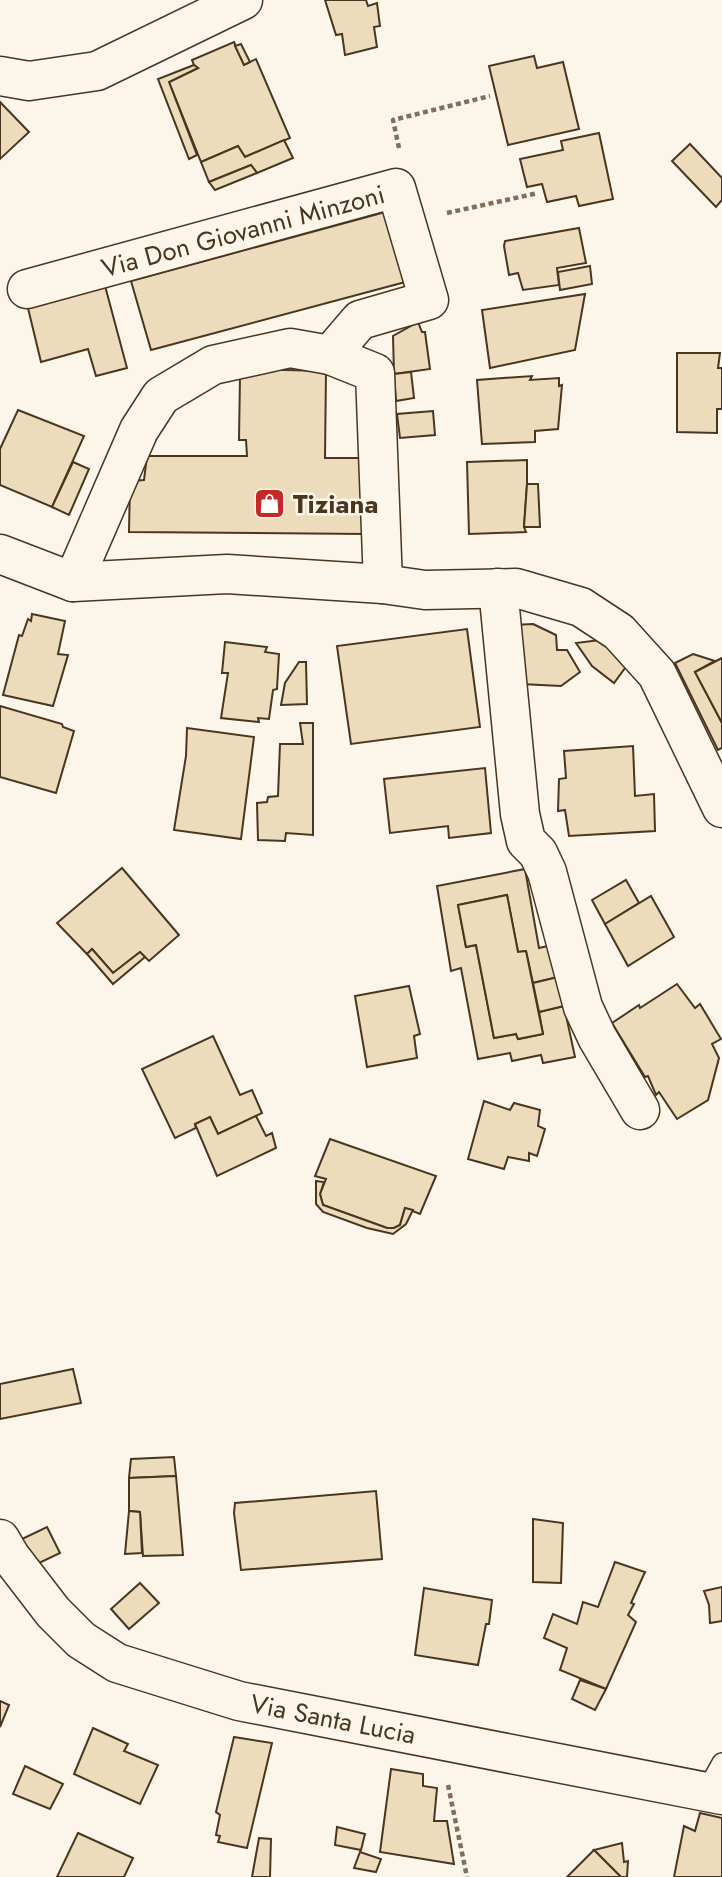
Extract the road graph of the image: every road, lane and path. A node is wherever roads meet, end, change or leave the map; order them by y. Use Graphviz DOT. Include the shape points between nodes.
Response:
graph roads {
  1 [pos="243,0"];
  2 [pos="0,76"];
  3 [pos="490,96"];
  4 [pos="401,155"];
  5 [pos="538,192"];
  6 [pos="466,208"];
  7 [pos="27,289"];
  8 [pos="330,355"];
  9 [pos="0,554"];
  10 [pos="73,582"];
  11 [pos="383,584"];
  12 [pos="498,588"];
  13 [pos="722,808"];
  14 [pos="640,1110"];
  15 [pos="0,1539"];
  16 [pos="439,1740"];
  17 [pos="717,1783"];
  18 [pos="467,1877"];
  1 -- 2 [label="street" via="96,71 29,81"];
  3 -- 4 [label="path" via="393,120"];
  5 -- 6 [label="path"];
  7 -- 8 [label="street, Via Don Giovanni Minzoni" via="396,188 429,300 360,320"];
  8 -- 10 [label="street" via="290,348 213,365 161,396 139,430"];
  8 -- 11 [label="street" via="375,373"];
  9 -- 10 [label="street"];
  10 -- 11 [label="street" via="227,574"];
  11 -- 12 [label="street" via="425,590"];
  12 -- 13 [label="street" via="516,588 581,607 619,632 657,674"];
  12 -- 14 [label="street" via="526,841 547,872 583,1007"];
  15 -- 16 [label="street, Via Santa Lucia" via="53,1612 81,1640 117,1663 239,1701"];
  16 -- 17 [label="street, Via Santa Lucia"];
  16 -- 18 [label="path"];
}
